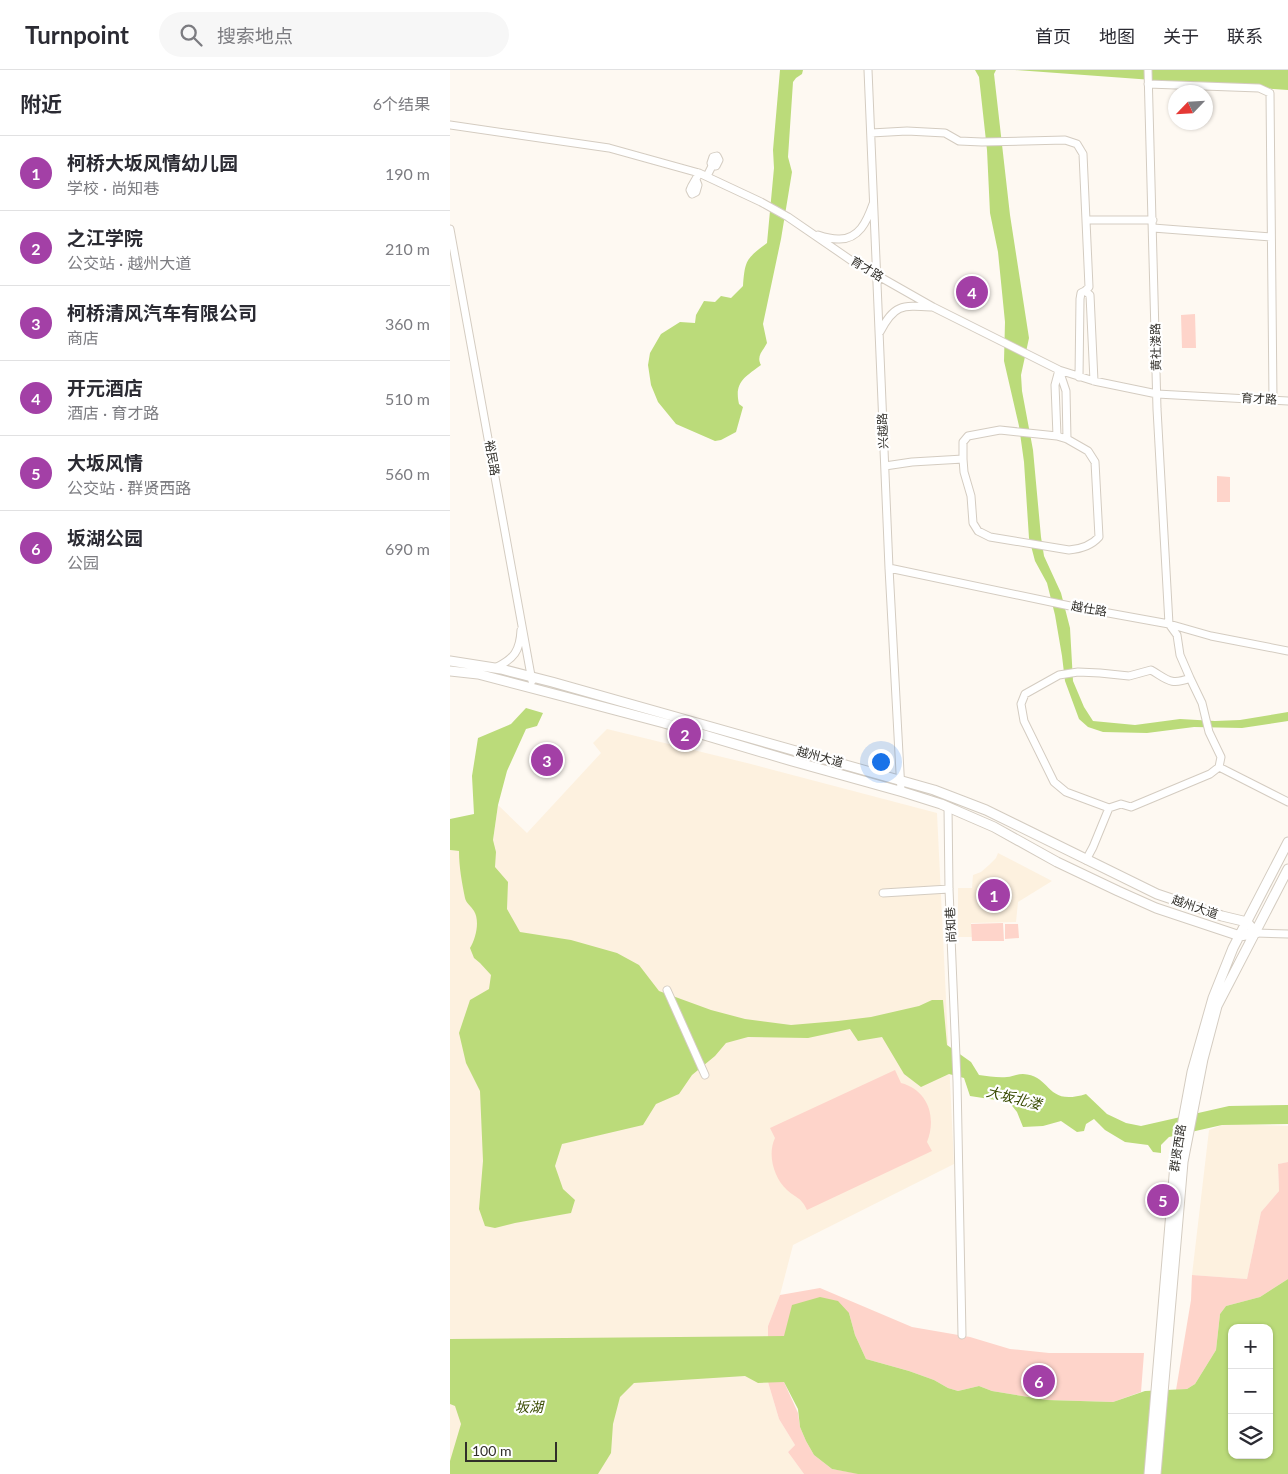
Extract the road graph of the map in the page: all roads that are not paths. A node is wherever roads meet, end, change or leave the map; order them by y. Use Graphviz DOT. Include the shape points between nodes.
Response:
graph roads {
  1 [pos="868,70"];
  2 [pos="1148,70"];
  3 [pos="1148,82"];
  4 [pos="450,125"];
  5 [pos="871,133"];
  6 [pos="712,166"];
  7 [pos="707,176"];
  8 [pos="874,202"];
  9 [pos="1086,220"];
  10 [pos="1153,224"];
  11 [pos="450,229"];
  12 [pos="814,235"];
  13 [pos="1271,237"];
  14 [pos="877,276"];
  15 [pos="1085,291"];
  16 [pos="933,307"];
  17 [pos="880,332"];
  18 [pos="1059,370"];
  19 [pos="1079,376"];
  20 [pos="1094,381"];
  21 [pos="1157,394"];
  22 [pos="1273,400"];
  23 [pos="1288,401"];
  24 [pos="1057,436"];
  25 [pos="1067,439"];
  26 [pos="963,459"];
  27 [pos="885,466"];
  28 [pos="889,568"];
  29 [pos="521,618"];
  30 [pos="1169,624"];
  31 [pos="1288,651"];
  32 [pos="450,661"];
  33 [pos="495,668"];
  34 [pos="450,671"];
  35 [pos="532,676"];
  36 [pos="1190,678"];
  37 [pos="532,688"];
  38 [pos="1219,767"];
  39 [pos="900,779"];
  40 [pos="901,791"];
  41 [pos="1288,802"];
  42 [pos="948,807"];
  43 [pos="1109,808"];
  44 [pos="1288,842"];
  45 [pos="1086,860"];
  46 [pos="1288,869"];
  47 [pos="949,889"];
  48 [pos="883,893"];
  49 [pos="1247,922"];
  50 [pos="1256,932"];
  51 [pos="1288,934"];
  52 [pos="1240,936"];
  53 [pos="667,990"];
  54 [pos="705,1075"];
  55 [pos="1188,1114"];
  56 [pos="962,1335"];
  57 [pos="1164,1342"];
  58 [pos="1149,1474"];
  59 [pos="1156,1474"];
  1 -- 5 [label="street, 兴越路"];
  2 -- 3 [label="street, 黄社溇路"];
  3 -- 10 [label="street, 黄社溇路"];
  3 -- 13 [label="street" via="1259,88 1270,93"];
  4 -- 7 [label="street, 育才路" via="609,148 697,176"];
  5 -- 8 [label="street, 兴越路"];
  5 -- 9 [label="street" via="945,133 959,141 1065,140 1078,144 1084,154"];
  6 -- 7 [label="street"];
  7 -- 12 [label="street, 育才路" via="788,216"];
  8 -- 12 [label="street" via="867,221 850,237 840,239"];
  8 -- 14 [label="street, 兴越路"];
  9 -- 10 [label="street"];
  9 -- 15 [label="street" via="1089,287"];
  10 -- 13 [label="street"];
  10 -- 21 [label="street, 黄社溇路"];
  11 -- 29 [label="street, 裕民路"];
  12 -- 14 [label="street, 育才路"];
  13 -- 22 [label="street"];
  14 -- 16 [label="street, 育才路"];
  14 -- 17 [label="street, 兴越路"];
  15 -- 19 [label="street" via="1081,293 1080,300"];
  15 -- 20 [label="street" via="1090,295"];
  16 -- 17 [label="street" via="897,309"];
  16 -- 18 [label="street, 育才路"];
  17 -- 27 [label="street, 兴越路"];
  18 -- 19 [label="street, 育才路"];
  18 -- 24 [label="street" via="1055,385"];
  18 -- 25 [label="street" via="1066,391"];
  19 -- 20 [label="street, 育才路"];
  20 -- 21 [label="street, 育才路"];
  21 -- 22 [label="street, 育才路"];
  21 -- 30 [label="street, 黄社溇路"];
  22 -- 23 [label="street, 育才路"];
  24 -- 25 [label="street"];
  24 -- 26 [label="street" via="1000,430 968,436 963,442"];
  25 -- 26 [label="street" via="1088,451 1096,462 1098,537 1079,549 990,537 978,530 973,523"];
  26 -- 27 [label="street"];
  27 -- 28 [label="street, 兴越路"];
  28 -- 30 [label="street, 越仕路"];
  28 -- 39 [label="street, 兴越路"];
  29 -- 33 [label="street" via="520,645 512,659"];
  29 -- 35 [label="street, 裕民路"];
  30 -- 31 [label="street, 越仕路"];
  30 -- 36 [label="street" via="1177,635 1180,654"];
  32 -- 33 [label="main road, 越州大道"];
  33 -- 35 [label="main road, 越州大道"];
  34 -- 37 [label="main road, 越州大道" via="478,674"];
  35 -- 37 [label="street, 裕民路"];
  35 -- 39 [label="main road, 越州大道"];
  36 -- 38 [label="street" via="1220,757"];
  36 -- 43 [label="street" via="1168,682 1151,670 1130,676 1078,672 1059,675 1026,694 1020,704 1024,721 1054,782 1066,792"];
  37 -- 40 [label="main road, 越州大道"];
  38 -- 41 [label="street"];
  38 -- 43 [label="street" via="1210,774 1131,807 1121,804"];
  39 -- 40 [label="street, 兴越路"];
  39 -- 45 [label="main road, 越州大道" via="986,810"];
  40 -- 42 [label="main road, 越州大道"];
  42 -- 47 [label="street, 尚知巷"];
  42 -- 52 [label="main road, 越州大道" via="1156,908"];
  43 -- 45 [label="street"];
  44 -- 49 [label="main road, 群贤西路"];
  45 -- 49 [label="main road, 越州大道" via="1157,894"];
  46 -- 50 [label="main road, 群贤西路"];
  47 -- 48 [label="street"];
  47 -- 56 [label="street, 尚知巷"];
  49 -- 50 [label="main road"];
  49 -- 52 [label="main road, 群贤西路"];
  50 -- 51 [label="street"];
  50 -- 52 [label="main road"];
  50 -- 55 [label="main road, 群贤西路" via="1217,1006"];
  52 -- 55 [label="main road, 群贤西路" via="1213,998 1192,1072"];
  53 -- 54 [label="street"];
  55 -- 57 [label="main road, 群贤西路" via="1175,1164"];
  57 -- 58 [label="main road, 群贤西路"];
  57 -- 59 [label="main road, 群贤西路"];
}
